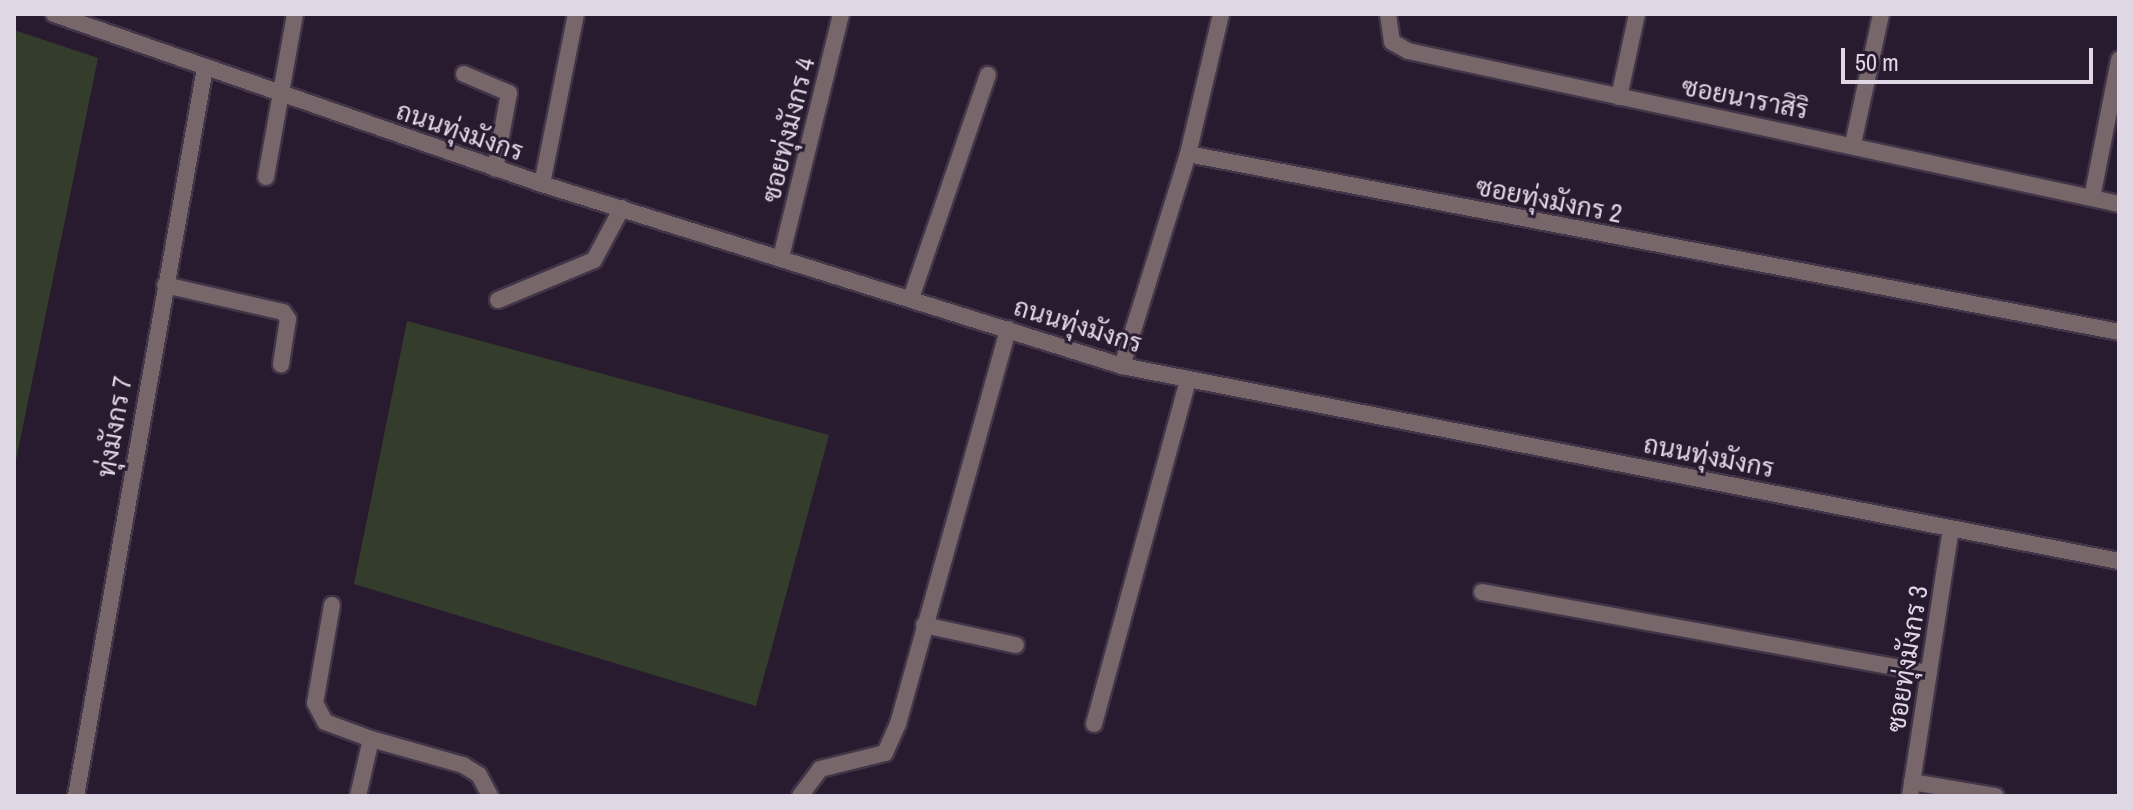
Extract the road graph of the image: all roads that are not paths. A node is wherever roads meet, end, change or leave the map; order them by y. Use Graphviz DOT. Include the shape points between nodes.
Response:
graph roads {
  1 [pos="54,14"];
  2 [pos="295,14"];
  3 [pos="576,14"];
  4 [pos="841,14"];
  5 [pos="1221,14"];
  6 [pos="1388,14"];
  7 [pos="1637,14"];
  8 [pos="1881,14"];
  9 [pos="2119,60"];
  10 [pos="205,68"];
  11 [pos="464,74"];
  12 [pos="988,75"];
  13 [pos="280,95"];
  14 [pos="1619,97"];
  15 [pos="1853,144"];
  16 [pos="1188,154"];
  17 [pos="495,169"];
  18 [pos="266,177"];
  19 [pos="542,184"];
  20 [pos="2092,198"];
  21 [pos="2119,204"];
  22 [pos="622,208"];
  23 [pos="781,257"];
  24 [pos="165,285"];
  25 [pos="911,298"];
  26 [pos="498,300"];
  27 [pos="1008,329"];
  28 [pos="2119,332"];
  29 [pos="281,364"];
  30 [pos="1122,366"];
  31 [pos="1188,381"];
  32 [pos="1951,529"];
  33 [pos="2119,561"];
  34 [pos="1482,592"];
  35 [pos="332,605"];
  36 [pos="924,625"];
  37 [pos="1016,645"];
  38 [pos="1929,673"];
  39 [pos="1094,724"];
  40 [pos="371,739"];
  41 [pos="1911,789"];
  42 [pos="76,796"];
  43 [pos="358,796"];
  44 [pos="490,796"];
  45 [pos="800,796"];
  46 [pos="1996,796"];
  1 -- 10 [label="street, ถนนทุ่งมังกร"];
  2 -- 13 [label="street"];
  3 -- 19 [label="street"];
  4 -- 23 [label="street, ซอยทุ่งมังกร 4"];
  5 -- 16 [label="street"];
  6 -- 14 [label="street, ซอยนาราสิริ" via="1392,42 1408,51"];
  7 -- 14 [label="street"];
  8 -- 15 [label="street"];
  9 -- 20 [label="street"];
  10 -- 13 [label="street, ถนนทุ่งมังกร"];
  10 -- 24 [label="street, ทุ่งมังกร 7"];
  11 -- 17 [label="street" via="509,93"];
  12 -- 25 [label="street"];
  13 -- 17 [label="street, ถนนทุ่งมังกร"];
  13 -- 18 [label="street"];
  14 -- 15 [label="street, ซอยนาราสิริ"];
  15 -- 20 [label="street, ซอยนาราสิริ"];
  16 -- 28 [label="street, ซอยทุ่งมังกร 2"];
  16 -- 30 [label="street"];
  17 -- 19 [label="street, ถนนทุ่งมังกร"];
  19 -- 22 [label="street, ถนนทุ่งมังกร"];
  20 -- 21 [label="street, ซอยนาราสิริ"];
  22 -- 23 [label="street, ถนนทุ่งมังกร"];
  22 -- 26 [label="street" via="594,260"];
  23 -- 25 [label="street, ถนนทุ่งมังกร"];
  24 -- 29 [label="street" via="283,312 288,319"];
  24 -- 42 [label="street, ทุ่งมังกร 7"];
  25 -- 27 [label="street, ถนนทุ่งมังกร"];
  27 -- 30 [label="street, ถนนทุ่งมังกร"];
  27 -- 36 [label="street"];
  30 -- 31 [label="street, ถนนทุ่งมังกร"];
  31 -- 32 [label="street, ถนนทุ่งมังกร"];
  31 -- 39 [label="street"];
  32 -- 33 [label="street, ถนนทุ่งมังกร"];
  32 -- 38 [label="street, ซอยทุ่งมังกร 3"];
  34 -- 38 [label="street"];
  35 -- 40 [label="street" via="317,714"];
  36 -- 37 [label="street"];
  36 -- 45 [label="street" via="885,753 820,769"];
  38 -- 41 [label="street, ซอยทุ่งมังกร 3"];
  40 -- 43 [label="street"];
  40 -- 44 [label="street" via="463,765 479,775"];
  41 -- 46 [label="street"];
}
